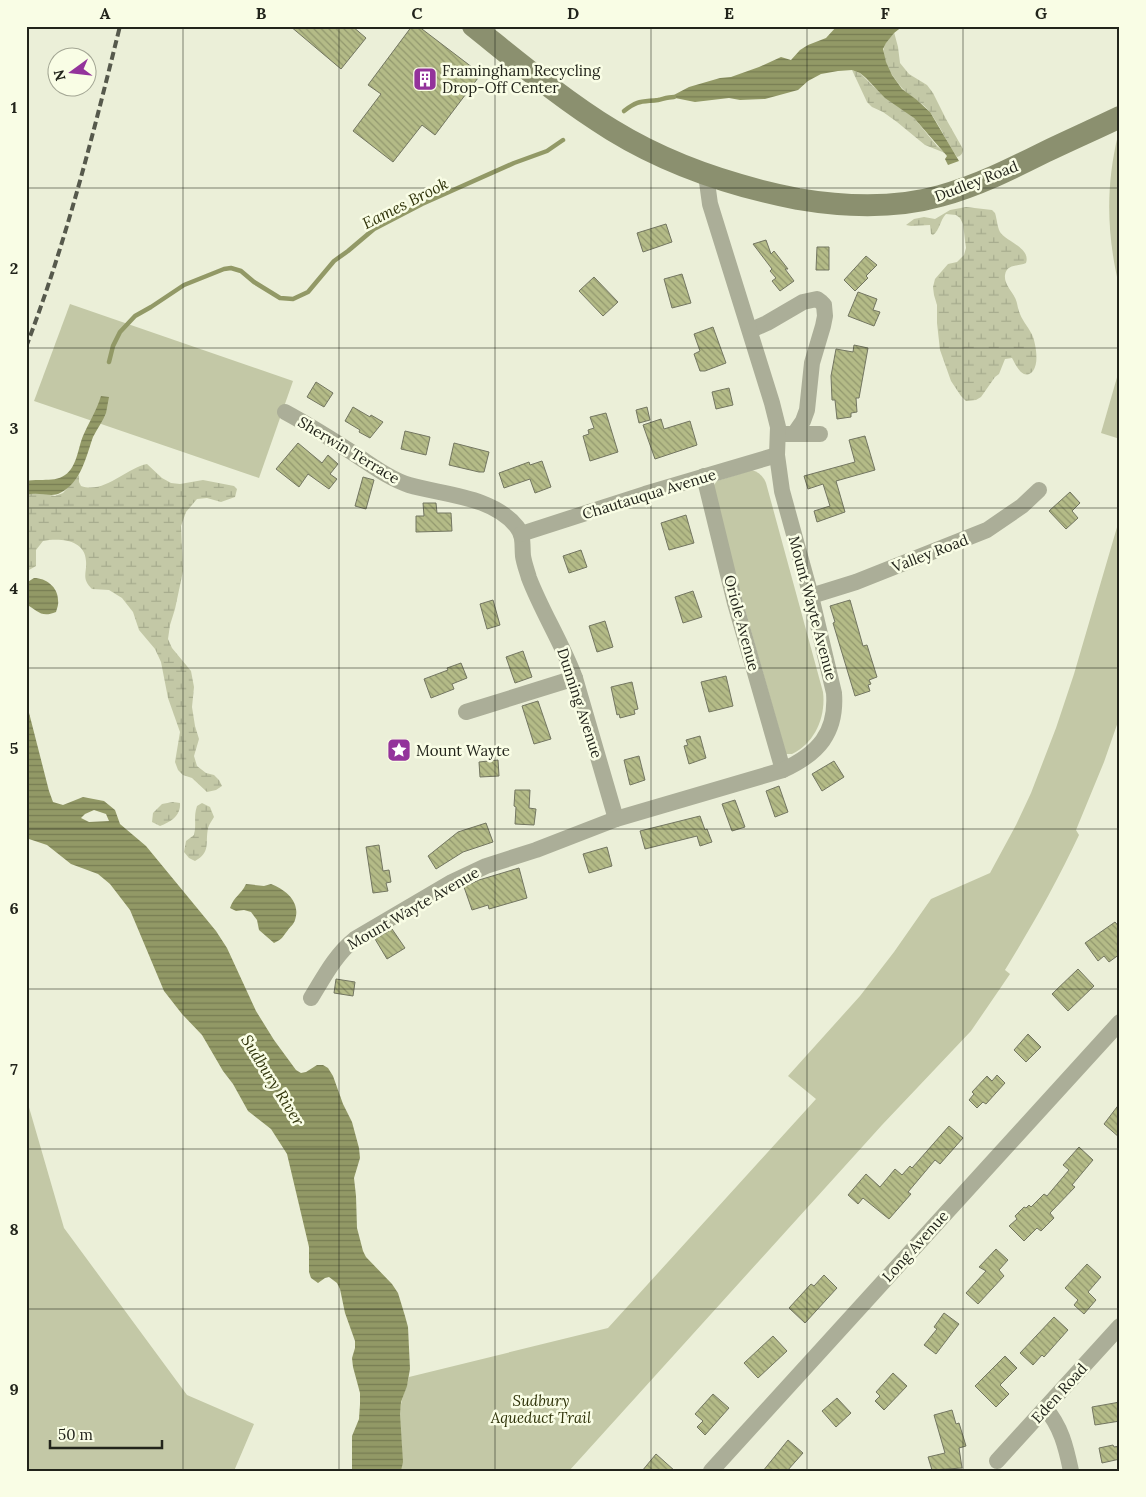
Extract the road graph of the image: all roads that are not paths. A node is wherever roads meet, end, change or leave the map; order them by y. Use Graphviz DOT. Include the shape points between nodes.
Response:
graph roads {
  1 [pos="473,26"];
  2 [pos="1120,117"];
  3 [pos="706,175"];
  4 [pos="750,330"];
  5 [pos="285,412"];
  6 [pos="786,434"];
  7 [pos="820,434"];
  8 [pos="777,455"];
  9 [pos="704,476"];
  10 [pos="1039,490"];
  11 [pos="521,534"];
  12 [pos="810,596"];
  13 [pos="575,678"];
  14 [pos="466,712"];
  15 [pos="783,770"];
  16 [pos="616,819"];
  17 [pos="311,998"];
  18 [pos="1120,1022"];
  19 [pos="1120,1326"];
  20 [pos="1045,1408"];
  21 [pos="997,1461"];
  22 [pos="711,1471"];
  23 [pos="1071,1471"];
  1 -- 3 [label="street" via="602,124 660,156"];
  2 -- 3 [label="street, Dudley Road" via="982,182 941,196 905,203 860,206 822,203"];
  3 -- 4 [label="street, Mount Wayte Avenue" via="710,204"];
  4 -- 6 [label="street, Mount Wayte Avenue"];
  4 -- 6 [label="street" via="803,302 817,299 824,306 823,326 812,363 807,410 803,421"];
  5 -- 11 [label="street, Sherwin Terrace" via="395,479 462,497 498,511"];
  6 -- 7 [label="street"];
  6 -- 8 [label="street, Mount Wayte Avenue"];
  8 -- 9 [label="street, Chautauqua Avenue"];
  8 -- 12 [label="street, Mount Wayte Avenue" via="778,474"];
  9 -- 11 [label="street, Chautauqua Avenue"];
  9 -- 15 [label="street, Oriole Avenue" via="735,604"];
  10 -- 12 [label="street, Valley Road" via="987,530 872,576"];
  11 -- 13 [label="street, Dunning Avenue" via="529,577"];
  12 -- 15 [label="street, Mount Wayte Avenue" via="832,679 833,719 821,744 810,755"];
  13 -- 14 [label="street"];
  13 -- 16 [label="street, Dunning Avenue"];
  15 -- 16 [label="street, Mount Wayte Avenue"];
  16 -- 17 [label="street, Mount Wayte Avenue" via="486,866 354,939 335,958"];
  18 -- 22 [label="street, Long Avenue"];
  19 -- 20 [label="street, Eden Road"];
  20 -- 21 [label="street, Eden Road"];
  20 -- 23 [label="street" via="1059,1428"];
}
